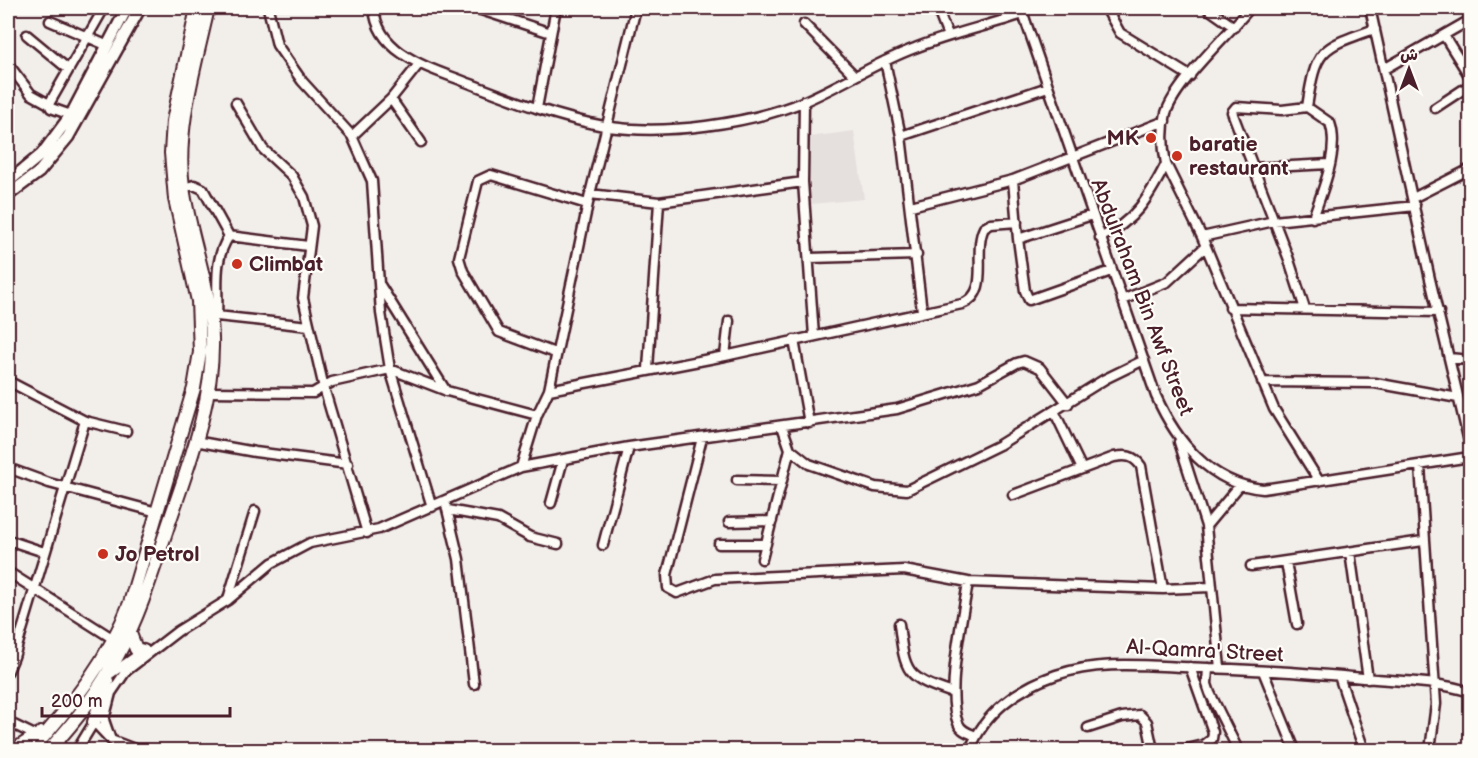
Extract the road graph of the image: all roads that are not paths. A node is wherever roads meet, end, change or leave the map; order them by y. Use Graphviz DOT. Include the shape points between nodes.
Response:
graph roads {
  1 [pos="104,8"];
  2 [pos="127,8"];
  3 [pos="140,8"];
  4 [pos="197,8"];
  5 [pos="208,8"];
  6 [pos="268,8"];
  7 [pos="374,8"];
  8 [pos="475,8"];
  9 [pos="556,8"];
  10 [pos="636,8"];
  11 [pos="937,8"];
  12 [pos="1106,8"];
  13 [pos="1207,8"];
  14 [pos="1250,8"];
  15 [pos="1370,8"];
  16 [pos="1022,11"];
  17 [pos="1470,20"];
  18 [pos="50,21"];
  19 [pos="804,24"];
  20 [pos="1234,27"];
  21 [pos="1375,29"];
  22 [pos="551,33"];
  23 [pos="27,35"];
  24 [pos="87,35"];
  25 [pos="948,36"];
  26 [pos="1445,37"];
  27 [pos="106,45"];
  28 [pos="885,61"];
  29 [pos="8,64"];
  30 [pos="419,64"];
  31 [pos="68,69"];
  32 [pos="1384,69"];
  33 [pos="854,75"];
  34 [pos="1190,76"];
  35 [pos="1470,77"];
  36 [pos="1470,85"];
  37 [pos="1048,87"];
  38 [pos="391,99"];
  39 [pos="804,101"];
  40 [pos="236,103"];
  41 [pos="49,104"];
  42 [pos="1307,107"];
  43 [pos="537,108"];
  44 [pos="1435,108"];
  45 [pos="71,115"];
  46 [pos="1165,121"];
  47 [pos="605,126"];
  48 [pos="352,136"];
  49 [pos="901,136"];
  50 [pos="421,142"];
  51 [pos="1071,158"];
  52 [pos="1166,164"];
  53 [pos="1329,164"];
  54 [pos="1253,168"];
  55 [pos="1470,169"];
  56 [pos="1013,180"];
  57 [pos="8,182"];
  58 [pos="803,182"];
  59 [pos="183,188"];
  60 [pos="590,194"];
  61 [pos="8,195"];
  62 [pos="659,202"];
  63 [pos="1414,202"];
  64 [pos="587,204"];
  65 [pos="911,206"];
  66 [pos="1092,216"];
  67 [pos="1313,218"];
  68 [pos="1017,222"];
  69 [pos="1274,222"];
  70 [pos="229,236"];
  71 [pos="1202,237"];
  72 [pos="1100,238"];
  73 [pos="1018,239"];
  74 [pos="308,246"];
  75 [pos="1205,247"];
  76 [pos="916,255"];
  77 [pos="810,258"];
  78 [pos="1111,271"];
  79 [pos="379,282"];
  80 [pos="1122,300"];
  81 [pos="1230,308"];
  82 [pos="1305,309"];
  83 [pos="922,311"];
  84 [pos="1438,312"];
  85 [pos="214,318"];
  86 [pos="729,321"];
  87 [pos="309,326"];
  88 [pos="814,336"];
  89 [pos="794,340"];
  90 [pos="555,353"];
  91 [pos="725,356"];
  92 [pos="1449,358"];
  93 [pos="1144,360"];
  94 [pos="1470,360"];
  95 [pos="390,369"];
  96 [pos="648,369"];
  97 [pos="8,381"];
  98 [pos="1262,382"];
  99 [pos="324,388"];
  100 [pos="549,390"];
  101 [pos="447,391"];
  102 [pos="206,392"];
  103 [pos="1458,398"];
  104 [pos="1068,404"];
  105 [pos="1054,413"];
  106 [pos="537,415"];
  107 [pos="85,421"];
  108 [pos="809,423"];
  109 [pos="782,426"];
  110 [pos="126,431"];
  111 [pos="702,438"];
  112 [pos="1178,439"];
  113 [pos="195,441"];
  114 [pos="1470,446"];
  115 [pos="629,447"];
  116 [pos="790,449"];
  117 [pos="1470,457"];
  118 [pos="564,460"];
  119 [pos="348,464"];
  120 [pos="1420,466"];
  121 [pos="521,467"];
  122 [pos="8,468"];
  123 [pos="1082,469"];
  124 [pos="737,480"];
  125 [pos="782,481"];
  126 [pos="1319,481"];
  127 [pos="1240,485"];
  128 [pos="65,488"];
  129 [pos="1013,495"];
  130 [pos="551,503"];
  131 [pos="447,506"];
  132 [pos="432,507"];
  133 [pos="255,511"];
  134 [pos="157,512"];
  135 [pos="772,521"];
  136 [pos="729,522"];
  137 [pos="1206,526"];
  138 [pos="367,533"];
  139 [pos="8,540"];
  140 [pos="1423,541"];
  141 [pos="558,544"];
  142 [pos="718,544"];
  143 [pos="766,544"];
  144 [pos="603,545"];
  145 [pos="44,552"];
  146 [pos="1350,552"];
  147 [pos="762,559"];
  148 [pos="1286,562"];
  149 [pos="1251,566"];
  150 [pos="8,572"];
  151 [pos="968,582"];
  152 [pos="1210,587"];
  153 [pos="34,588"];
  154 [pos="1164,589"];
  155 [pos="228,600"];
  156 [pos="898,624"];
  157 [pos="1297,624"];
  158 [pos="129,631"];
  159 [pos="115,640"];
  160 [pos="147,650"];
  161 [pos="1190,667"];
  162 [pos="1208,668"];
  163 [pos="1220,668"];
  164 [pos="8,670"];
  165 [pos="110,670"];
  166 [pos="1263,670"];
  167 [pos="1339,676"];
  168 [pos="1368,679"];
  169 [pos="474,684"];
  170 [pos="1435,684"];
  171 [pos="1470,692"];
  172 [pos="953,693"];
  173 [pos="8,722"];
  174 [pos="94,722"];
  175 [pos="1088,728"];
  176 [pos="87,735"];
  177 [pos="976,736"];
  178 [pos="39,737"];
  179 [pos="107,738"];
  180 [pos="14,750"];
  181 [pos="32,750"];
  182 [pos="49,750"];
  183 [pos="77,750"];
  184 [pos="137,750"];
  185 [pos="970,750"];
  186 [pos="1153,750"];
  187 [pos="1183,750"];
  188 [pos="1238,750"];
  189 [pos="1295,750"];
  190 [pos="1364,750"];
  191 [pos="1430,750"];
  1 -- 24 [label="street"];
  2 -- 27 [label="main road"];
  3 -- 61 [label="main road" via="69,137 39,172"];
  4 -- 134 [label="highway" via="173,121 171,153 175,199 198,301 200,352 191,398"];
  5 -- 59 [label="highway" via="184,124"];
  6 -- 48 [label="street" via="277,45 302,81"];
  7 -- 30 [label="street" via="382,34 392,46"];
  8 -- 22 [label="street"];
  9 -- 22 [label="street"];
  10 -- 47 [label="street"];
  11 -- 25 [label="street"];
  12 -- 34 [label="street" via="1120,33"];
  13 -- 20 [label="street"];
  14 -- 20 [label="street"];
  15 -- 21 [label="street"];
  16 -- 25 [label="street"];
  16 -- 37 [label="street, Abdulraham Bin Awf Street"];
  17 -- 26 [label="street"];
  18 -- 24 [label="street"];
  19 -- 33 [label="street"];
  20 -- 34 [label="street"];
  21 -- 32 [label="street"];
  21 -- 42 [label="street" via="1338,42 1320,54"];
  22 -- 43 [label="street"];
  23 -- 31 [label="street"];
  24 -- 27 [label="street"];
  24 -- 31 [label="street"];
  25 -- 28 [label="street"];
  26 -- 32 [label="street"];
  26 -- 35 [label="street"];
  27 -- 45 [label="main road"];
  28 -- 33 [label="street"];
  28 -- 49 [label="street"];
  29 -- 41 [label="street" via="31,94"];
  30 -- 38 [label="street"];
  30 -- 43 [label="street"];
  31 -- 41 [label="street"];
  32 -- 63 [label="street"];
  33 -- 39 [label="street"];
  34 -- 46 [label="street" via="1174,97"];
  36 -- 44 [label="street"];
  37 -- 49 [label="street"];
  37 -- 51 [label="street, Abdulraham Bin Awf Street"];
  38 -- 48 [label="street"];
  38 -- 50 [label="street"];
  39 -- 47 [label="street" via="734,121 678,129"];
  39 -- 58 [label="street"];
  40 -- 74 [label="street" via="263,149 292,176 304,197 312,226"];
  41 -- 45 [label="street"];
  42 -- 53 [label="street" via="1330,123 1333,135"];
  42 -- 54 [label="street" via="1233,109"];
  43 -- 47 [label="street"];
  45 -- 57 [label="main road" via="42,154"];
  46 -- 51 [label="street"];
  46 -- 52 [label="street"];
  47 -- 60 [label="street"];
  48 -- 79 [label="street" via="372,181"];
  49 -- 65 [label="street"];
  51 -- 56 [label="street"];
  51 -- 66 [label="street, Abdulraham Bin Awf Street"];
  52 -- 71 [label="street"];
  52 -- 72 [label="street" via="1129,221"];
  53 -- 54 [label="street"];
  53 -- 67 [label="street"];
  54 -- 69 [label="street"];
  55 -- 63 [label="street"];
  56 -- 65 [label="street"];
  56 -- 68 [label="street"];
  58 -- 62 [label="street"];
  58 -- 77 [label="street"];
  59 -- 70 [label="street" via="194,184 203,189"];
  59 -- 85 [label="highway"];
  60 -- 62 [label="street"];
  60 -- 64 [label="street"];
  62 -- 96 [label="street"];
  63 -- 67 [label="street"];
  63 -- 84 [label="street"];
  64 -- 90 [label="street"];
  64 -- 90 [label="street" via="484,176 478,180 459,258 499,332"];
  65 -- 76 [label="street"];
  66 -- 72 [label="street, Abdulraham Bin Awf Street"];
  66 -- 73 [label="street"];
  67 -- 69 [label="street"];
  68 -- 73 [label="street"];
  68 -- 83 [label="street" via="984,228 978,292 974,298"];
  69 -- 71 [label="street"];
  69 -- 82 [label="street"];
  70 -- 74 [label="street"];
  70 -- 85 [label="street" via="220,250 217,266"];
  71 -- 75 [label="street"];
  72 -- 78 [label="street, Abdulraham Bin Awf Street"];
  73 -- 78 [label="street" via="1024,291 1029,300"];
  74 -- 87 [label="street" via="303,298"];
  75 -- 80 [label="street" via="1167,282"];
  75 -- 81 [label="street"];
  76 -- 77 [label="street"];
  76 -- 83 [label="street"];
  77 -- 88 [label="street"];
  78 -- 80 [label="street, Abdulraham Bin Awf Street"];
  79 -- 95 [label="street"];
  79 -- 101 [label="street"];
  80 -- 93 [label="street, Abdulraham Bin Awf Street"];
  81 -- 82 [label="street"];
  81 -- 98 [label="street"];
  82 -- 84 [label="street"];
  83 -- 88 [label="street"];
  84 -- 92 [label="street"];
  85 -- 87 [label="street"];
  85 -- 102 [label="highway"];
  86 -- 91 [label="street"];
  87 -- 99 [label="street"];
  88 -- 89 [label="street"];
  89 -- 91 [label="street"];
  89 -- 108 [label="street"];
  90 -- 100 [label="street"];
  91 -- 96 [label="street"];
  92 -- 94 [label="street"];
  92 -- 103 [label="street"];
  93 -- 104 [label="street" via="1105,379"];
  93 -- 112 [label="street, Abdulraham Bin Awf Street" via="1161,408"];
  95 -- 99 [label="street" via="332,382"];
  95 -- 101 [label="street"];
  95 -- 132 [label="street"];
  96 -- 100 [label="street"];
  97 -- 107 [label="street"];
  98 -- 103 [label="street" via="1375,383"];
  98 -- 126 [label="street" via="1274,410"];
  99 -- 102 [label="street" via="298,394"];
  99 -- 119 [label="street"];
  100 -- 106 [label="street"];
  101 -- 106 [label="street"];
  102 -- 113 [label="highway"];
  103 -- 114 [label="street"];
  104 -- 105 [label="street"];
  104 -- 108 [label="street" via="1040,368 1024,361 980,384 920,403"];
  105 -- 116 [label="street" via="999,446 907,490 850,480 809,464"];
  105 -- 123 [label="street"];
  106 -- 121 [label="street"];
  107 -- 110 [label="street"];
  107 -- 128 [label="street"];
  108 -- 109 [label="street"];
  109 -- 111 [label="street"];
  109 -- 116 [label="street"];
  111 -- 115 [label="street"];
  111 -- 151 [label="street" via="667,576 666,584 671,591 684,593 715,579 904,570"];
  112 -- 127 [label="street, Abdulraham Bin Awf Street" via="1204,464"];
  112 -- 137 [label="street"];
  113 -- 119 [label="street"];
  113 -- 158 [label="highway"];
  115 -- 118 [label="street"];
  115 -- 144 [label="street"];
  116 -- 125 [label="street"];
  117 -- 120 [label="street, Abdulraham Bin Awf Street"];
  118 -- 121 [label="street"];
  118 -- 130 [label="street"];
  119 -- 138 [label="street"];
  120 -- 126 [label="street, Abdulraham Bin Awf Street"];
  120 -- 140 [label="street"];
  121 -- 131 [label="street"];
  122 -- 128 [label="street"];
  123 -- 129 [label="street"];
  123 -- 154 [label="street" via="1124,456 1136,459 1141,466"];
  124 -- 125 [label="street"];
  125 -- 135 [label="street"];
  126 -- 127 [label="street, Abdulraham Bin Awf Street" via="1263,489"];
  127 -- 137 [label="street"];
  128 -- 134 [label="street"];
  128 -- 145 [label="street"];
  131 -- 132 [label="street"];
  131 -- 141 [label="street" via="498,519 530,537"];
  131 -- 169 [label="street" via="459,559"];
  132 -- 138 [label="street"];
  133 -- 155 [label="street"];
  134 -- 159 [label="highway"];
  135 -- 136 [label="street"];
  135 -- 143 [label="street"];
  137 -- 152 [label="street"];
  138 -- 155 [label="street" via="300,547 272,563"];
  139 -- 145 [label="street"];
  140 -- 146 [label="street"];
  140 -- 170 [label="street"];
  142 -- 143 [label="street"];
  143 -- 147 [label="street"];
  145 -- 153 [label="street"];
  146 -- 148 [label="street"];
  146 -- 168 [label="street"];
  148 -- 149 [label="street"];
  148 -- 157 [label="street"];
  150 -- 153 [label="street"];
  151 -- 154 [label="street"];
  151 -- 172 [label="street"];
  152 -- 154 [label="street"];
  152 -- 163 [label="street"];
  153 -- 159 [label="street"];
  153 -- 164 [label="street"];
  155 -- 160 [label="street"];
  156 -- 172 [label="street" via="904,663 911,674"];
  158 -- 160 [label="highway" via="136,649"];
  158 -- 165 [label="highway"];
  159 -- 178 [label="highway" via="91,679 51,729"];
  160 -- 165 [label="street"];
  160 -- 179 [label="street" via="111,693 104,720"];
  161 -- 162 [label="street, Al-Qamra' Street"];
  161 -- 177 [label="street, Al-Qamra' Street" via="1108,664 1057,675 1028,687 1003,704"];
  161 -- 187 [label="street" via="1213,732 1212,739 1204,745"];
  162 -- 163 [label="street, Al-Qamra' Street"];
  162 -- 188 [label="street" via="1210,693"];
  163 -- 166 [label="street, Al-Qamra' Street"];
  165 -- 174 [label="highway"];
  165 -- 182 [label="highway"];
  166 -- 167 [label="street, Al-Qamra' Street"];
  166 -- 189 [label="street"];
  167 -- 168 [label="street, Al-Qamra' Street"];
  167 -- 190 [label="street"];
  168 -- 170 [label="street, Al-Qamra' Street"];
  170 -- 171 [label="street, Al-Qamra' Street"];
  170 -- 191 [label="street"];
  172 -- 177 [label="street" via="957,723"];
  173 -- 178 [label="street"];
  174 -- 176 [label="street"];
  174 -- 179 [label="street"];
  175 -- 186 [label="street" via="1140,715 1148,722"];
  176 -- 179 [label="street"];
  176 -- 183 [label="street"];
  177 -- 185 [label="street, Al-Qamra' Street"];
  178 -- 180 [label="highway"];
  178 -- 181 [label="highway"];
  179 -- 184 [label="street"];
}
